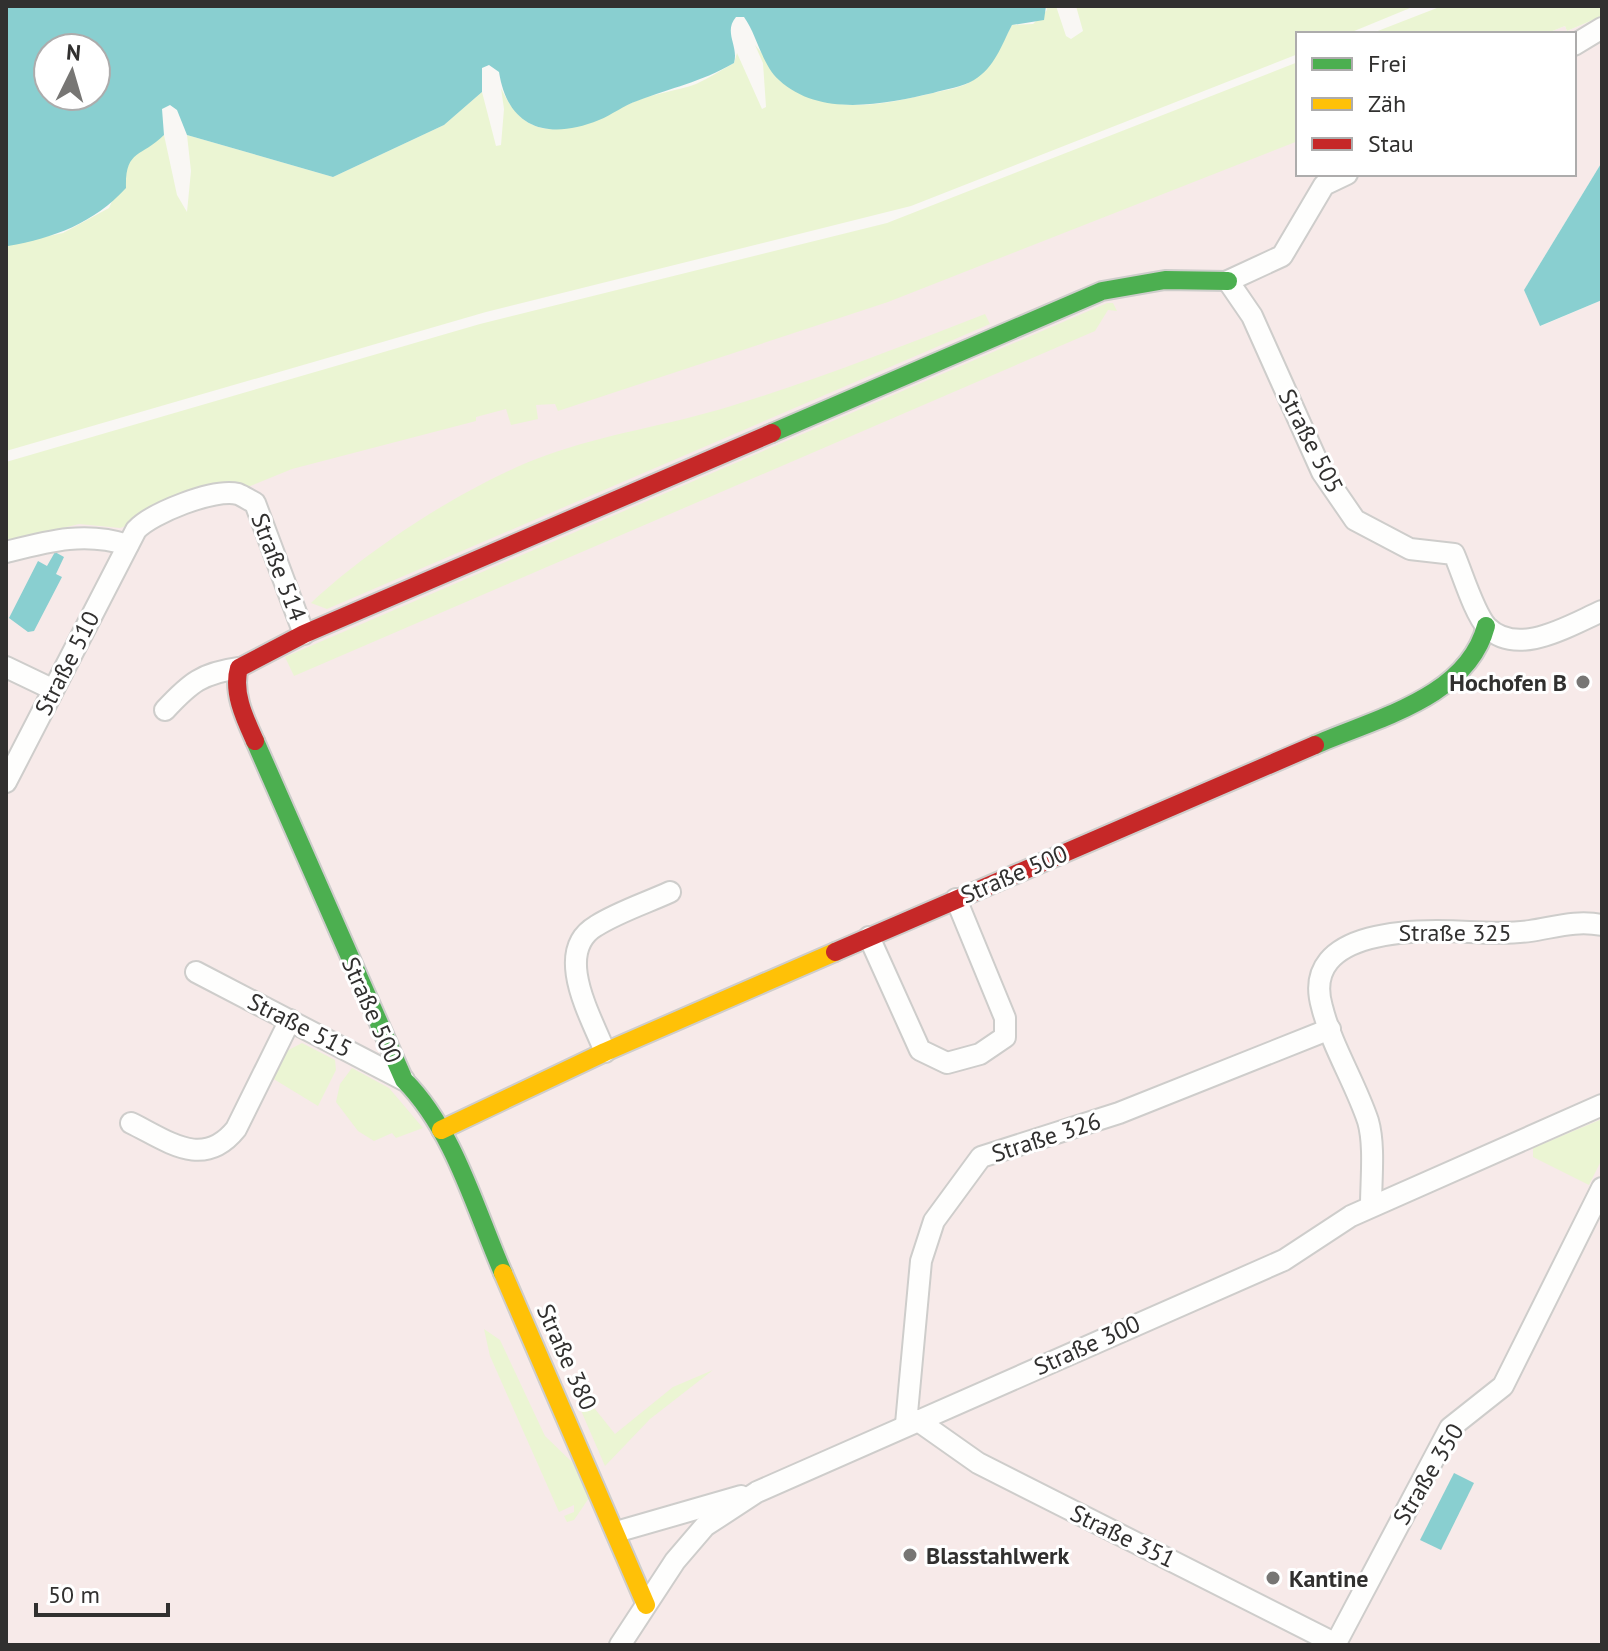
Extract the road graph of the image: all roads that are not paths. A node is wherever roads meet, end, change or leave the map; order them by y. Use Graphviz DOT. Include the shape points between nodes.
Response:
graph roads {
  1 [pos="1602,28"];
  2 [pos="1576,44"];
  3 [pos="1343,176"];
  4 [pos="1228,281"];
  5 [pos="128,545"];
  6 [pos="6,552"];
  7 [pos="1602,611"];
  8 [pos="1486,626"];
  9 [pos="304,634"];
  10 [pos="6,667"];
  11 [pos="239,668"];
  12 [pos="52,689"];
  13 [pos="165,710"];
  14 [pos="6,782"];
  15 [pos="670,892"];
  16 [pos="956,899"];
  17 [pos="1602,925"];
  18 [pos="869,937"];
  19 [pos="196,972"];
  20 [pos="290,1020"];
  21 [pos="1330,1029"];
  22 [pos="605,1052"];
  23 [pos="404,1080"];
  24 [pos="1602,1105"];
  25 [pos="131,1123"];
  26 [pos="441,1130"];
  27 [pos="1602,1188"];
  28 [pos="1371,1206"];
  29 [pos="912,1422"];
  30 [pos="757,1492"];
  31 [pos="616,1532"];
  32 [pos="646,1605"];
  33 [pos="1335,1644"];
  34 [pos="620,1645"];
  1 -- 2 [label="street"];
  3 -- 4 [label="street" via="1324,185 1282,256"];
  4 -- 8 [label="street, Straße 505" via="1252,316 1333,490 1355,520 1410,549 1454,554"];
  4 -- 9 [label="street" via="1196,277 1102,291"];
  5 -- 6 [label="street" via="91,536 67,537"];
  5 -- 9 [label="street, Straße 514" via="143,523 160,512 225,493 239,494 255,503"];
  5 -- 12 [label="street, Straße 510"];
  7 -- 8 [label="street" via="1529,639 1503,638"];
  8 -- 16 [label="street, Straße 500" via="1481,647 1464,673 1430,695"];
  9 -- 11 [label="street"];
  10 -- 12 [label="street"];
  11 -- 13 [label="street" via="210,672"];
  11 -- 23 [label="street, Straße 500" via="243,715"];
  12 -- 14 [label="street, Straße 510"];
  15 -- 22 [label="street" via="592,927 578,948 575,974"];
  16 -- 18 [label="street, Straße 500"];
  16 -- 18 [label="street" via="1005,1018 1005,1037 980,1054 947,1063 920,1050"];
  17 -- 21 [label="street, Straße 325" via="1581,920 1526,932 1386,932 1348,947 1327,965 1320,984 1321,1006"];
  18 -- 22 [label="street, Straße 500"];
  19 -- 20 [label="street, Straße 515"];
  20 -- 23 [label="street, Straße 515"];
  20 -- 25 [label="street" via="224,1143 206,1151 183,1148"];
  21 -- 28 [label="street, Straße 325" via="1369,1123"];
  21 -- 29 [label="street, Straße 326" via="1119,1113 981,1157 934,1221 921,1261"];
  22 -- 26 [label="street, Straße 500"];
  23 -- 26 [label="street, Straße 500" via="426,1102"];
  24 -- 28 [label="street, Straße 300"];
  26 -- 31 [label="street, Straße 380"];
  27 -- 33 [label="street, Straße 350" via="1503,1386 1450,1428"];
  28 -- 29 [label="street, Straße 300" via="1284,1260"];
  29 -- 30 [label="street, Straße 300"];
  29 -- 33 [label="street, Straße 351" via="978,1463"];
  30 -- 31 [label="street"];
  30 -- 32 [label="street, Straße 300" via="705,1526"];
  31 -- 32 [label="street, Straße 380"];
  32 -- 34 [label="street, Straße 300"];
}
